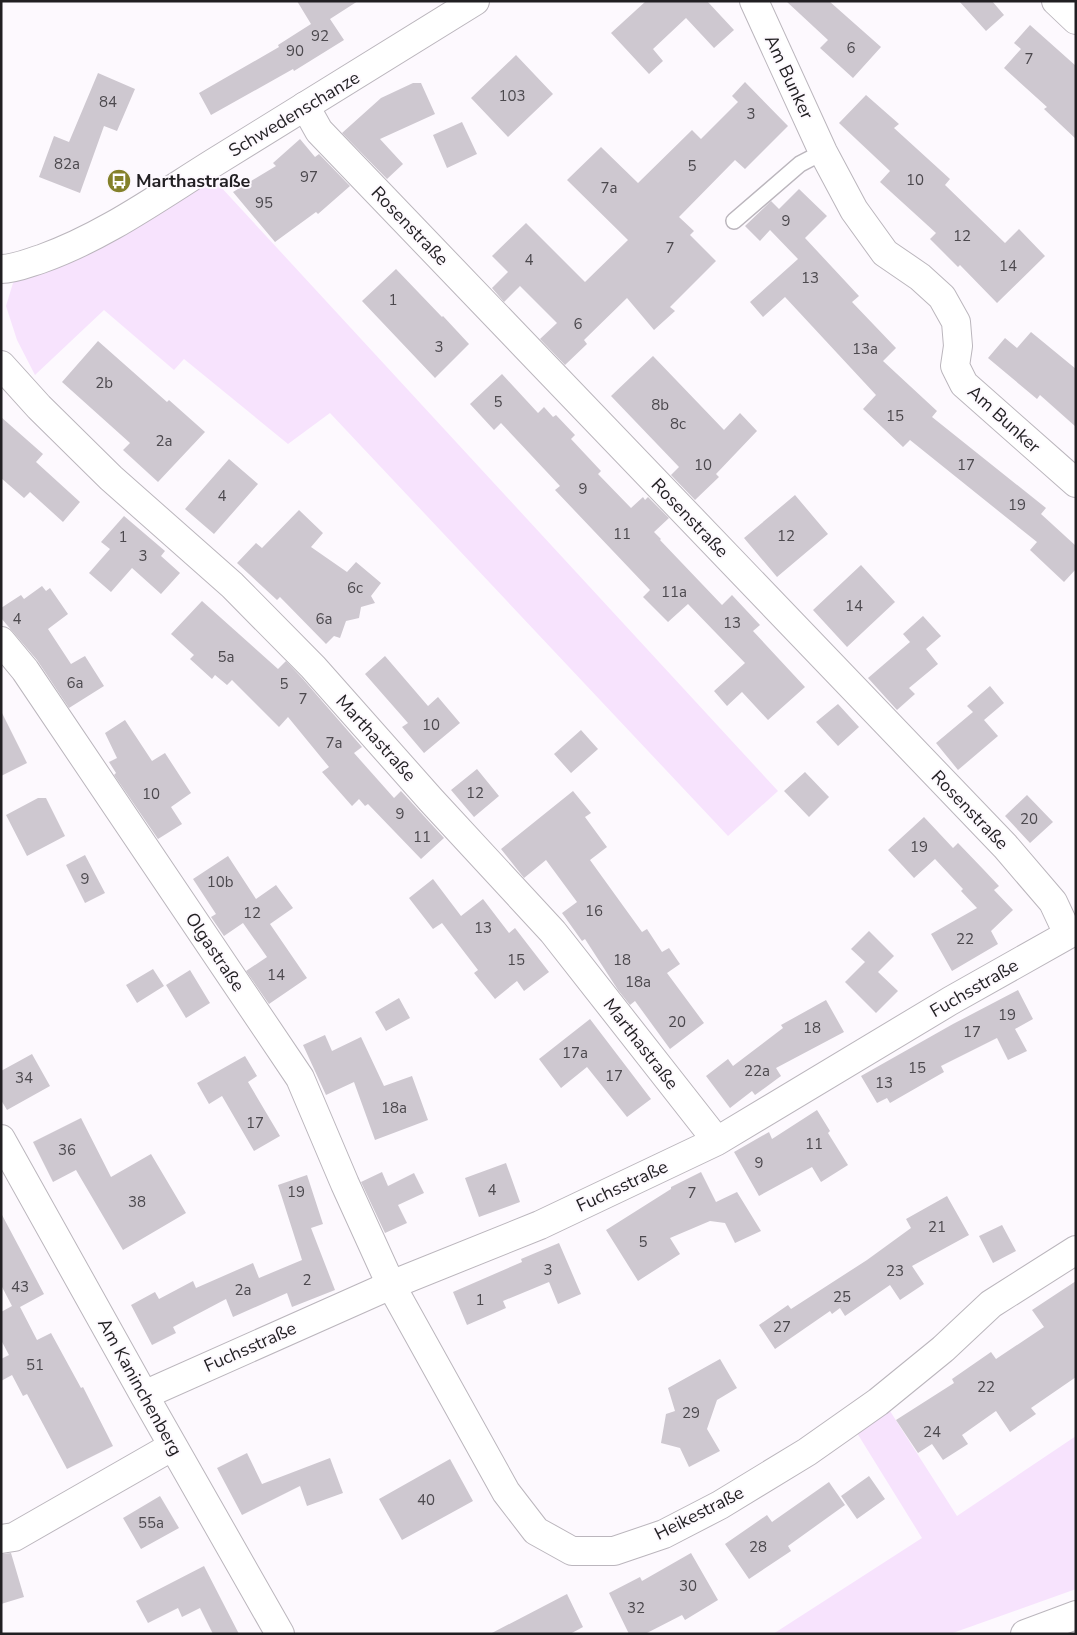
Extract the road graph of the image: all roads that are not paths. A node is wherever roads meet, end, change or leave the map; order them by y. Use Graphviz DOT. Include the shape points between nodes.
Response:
graph roads {
  1 [pos="475,1"];
  2 [pos="754,1"];
  3 [pos="1056,1"];
  4 [pos="1076,20"];
  5 [pos="305,106"];
  6 [pos="823,152"];
  7 [pos="734,221"];
  8 [pos="1,269"];
  9 [pos="1,365"];
  10 [pos="1076,483"];
  11 [pos="1,641"];
  12 [pos="1072,932"];
  13 [pos="1,1139"];
  14 [pos="718,1141"];
  15 [pos="1076,1250"];
  16 [pos="391,1285"];
  17 [pos="144,1395"];
  18 [pos="173,1446"];
  19 [pos="1,1539"];
  20 [pos="1074,1620"];
  21 [pos="280,1634"];
  22 [pos="1025,1634"];
  1 -- 5 [label="street, Schwedenschanze"];
  2 -- 6 [label="street, Am Bunker"];
  3 -- 4 [label="street"];
  5 -- 8 [label="street, Schwedenschanze" via="114,225 48,256 11,269"];
  5 -- 12 [label="street, Rosenstraße" via="319,131 1005,846 1053,902"];
  6 -- 7 [label="lane" via="800,164"];
  6 -- 10 [label="street, Am Bunker" via="854,210 885,253 942,297 956,322 958,346 955,366 964,384"];
  9 -- 14 [label="street, Marthastraße" via="110,478 232,585 313,666 553,932"];
  11 -- 16 [label="street, Olgastraße" via="25,670 300,1078"];
  12 -- 14 [label="street, Fuchsstraße"];
  13 -- 17 [label="street, Am Kaninchenberg"];
  14 -- 16 [label="street, Fuchsstraße" via="540,1225"];
  15 -- 16 [label="street, Heikestraße" via="992,1304 878,1402 807,1452 672,1530 614,1551 572,1551 536,1531 506,1492"];
  16 -- 17 [label="street, Fuchsstraße"];
  17 -- 18 [label="street, Am Kaninchenberg"];
  18 -- 19 [label="street" via="14,1537"];
  18 -- 21 [label="street, Am Kaninchenberg"];
  20 -- 22 [label="street"];
}
